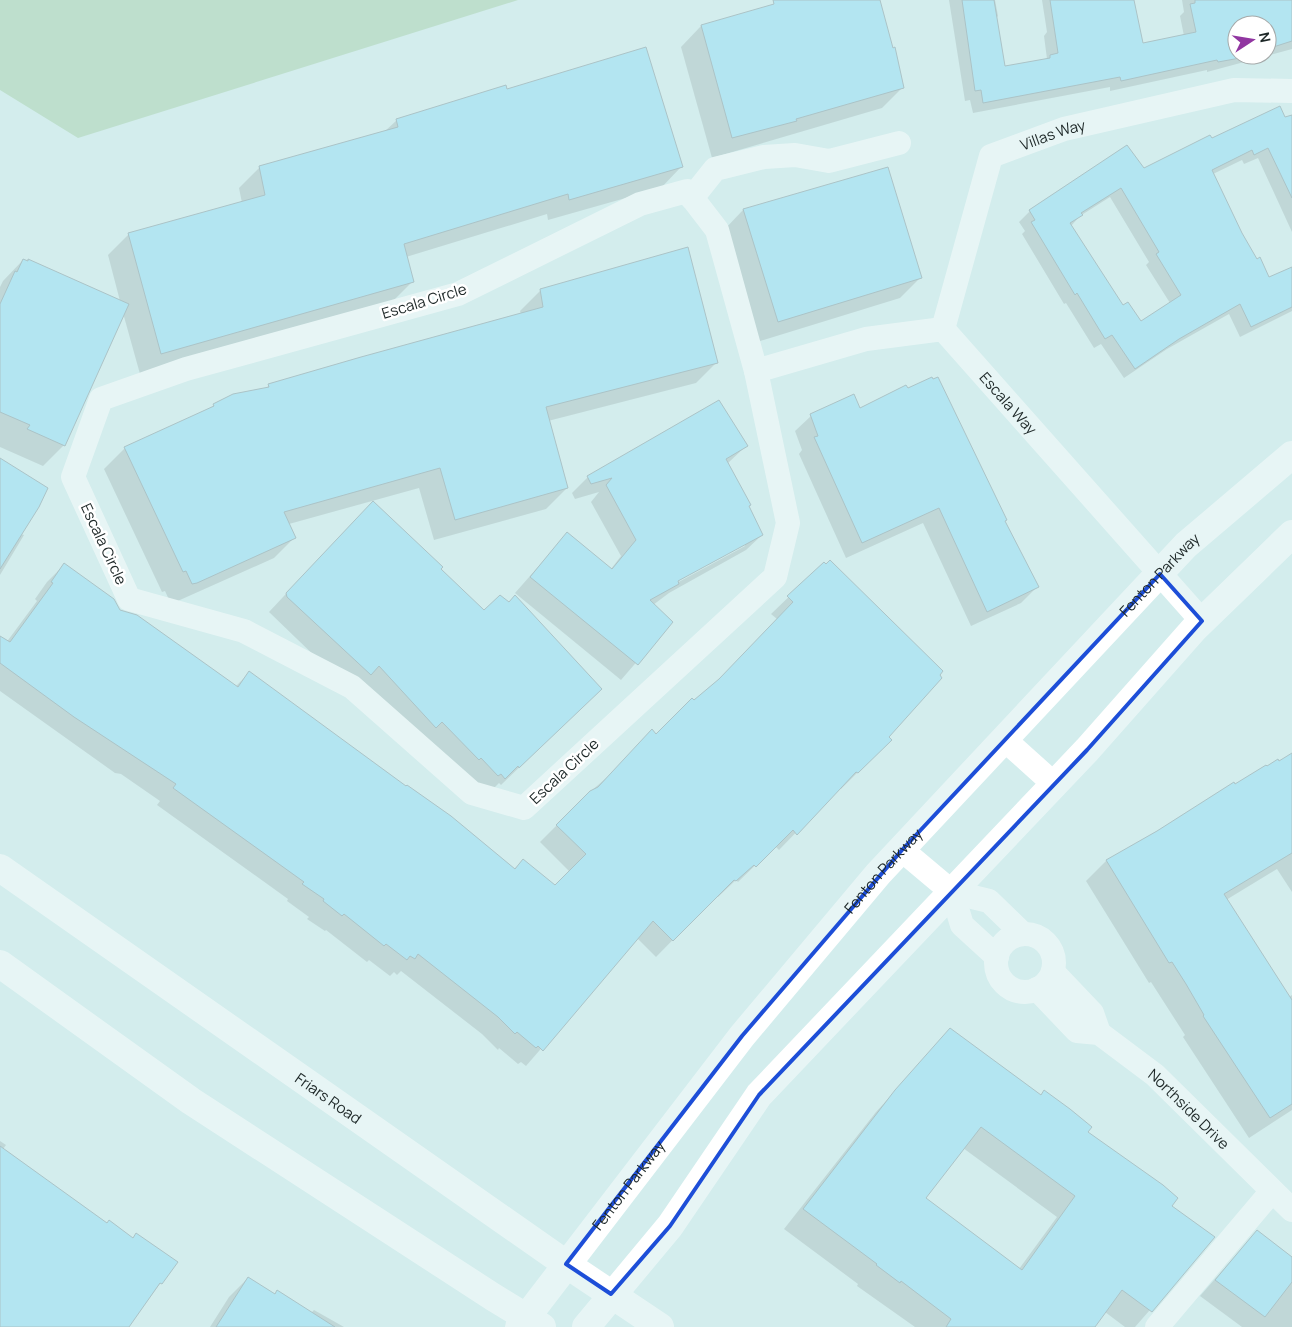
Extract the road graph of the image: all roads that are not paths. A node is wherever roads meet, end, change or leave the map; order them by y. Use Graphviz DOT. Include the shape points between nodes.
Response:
graph roads {
  1 [pos="1292,91"];
  2 [pos="899,143"];
  3 [pos="692,198"];
  4 [pos="943,328"];
  5 [pos="756,371"];
  6 [pos="1292,455"];
  7 [pos="1292,534"];
  8 [pos="1160,574"];
  9 [pos="1202,621"];
  10 [pos="1004,740"];
  11 [pos="1054,784"];
  12 [pos="902,850"];
  13 [pos="0,868"];
  14 [pos="952,892"];
  15 [pos="1023,934"];
  16 [pos="997,957"];
  17 [pos="0,964"];
  18 [pos="1053,972"];
  19 [pos="1037,989"];
  20 [pos="1099,1033"];
  21 [pos="1272,1191"];
  22 [pos="1292,1210"];
  23 [pos="566,1264"];
  24 [pos="611,1294"];
  25 [pos="529,1324"];
  26 [pos="586,1327"];
  27 [pos="660,1327"];
  28 [pos="1156,1327"];
  1 -- 4 [label="street, Villas Way" via="1234,90 1064,129 991,156"];
  2 -- 3 [label="street" via="829,161 795,154 715,169"];
  3 -- 5 [label="street, Escala Circle" via="717,230"];
  3 -- 5 [label="street, Escala Circle" via="687,191 640,204 458,294 186,369 101,399 73,477 129,599 244,631 352,687 472,793 524,808 775,577 788,523"];
  4 -- 5 [label="street" via="866,339"];
  4 -- 8 [label="street, Escala Way"];
  6 -- 8 [label="main road, Fenton Parkway" via="1186,545"];
  7 -- 9 [label="main road"];
  8 -- 9 [label="street, Escala Way"];
  8 -- 10 [label="main road, Fenton Parkway"];
  9 -- 11 [label="main road"];
  10 -- 11 [label="street"];
  10 -- 12 [label="main road, Fenton Parkway"];
  11 -- 14 [label="main road"];
  12 -- 14 [label="street"];
  12 -- 23 [label="main road, Fenton Parkway" via="878,874 742,1036"];
  13 -- 23 [label="main road, Friars Road"];
  14 -- 15 [label="street" via="989,901"];
  14 -- 16 [label="street" via="962,925"];
  14 -- 24 [label="main road" via="760,1095 670,1226"];
  15 -- 16 [label="street" via="1006,941"];
  15 -- 18 [label="street" via="1032,934 1048,944 1054,962"];
  16 -- 19 [label="street" via="999,975 1005,983 1022,991"];
  17 -- 25 [label="main road" via="191,1101"];
  18 -- 19 [label="street"];
  18 -- 20 [label="street" via="1092,1013"];
  19 -- 20 [label="street, Northside Drive" via="1077,1031"];
  20 -- 21 [label="street, Northside Drive" via="1156,1075"];
  21 -- 22 [label="street, Northside Drive"];
  21 -- 28 [label="street"];
  23 -- 24 [label="main road, Friars Road"];
  23 -- 25 [label="main road, Fenton Parkway"];
  24 -- 26 [label="main road"];
  24 -- 27 [label="main road, Friars Road"];
}
